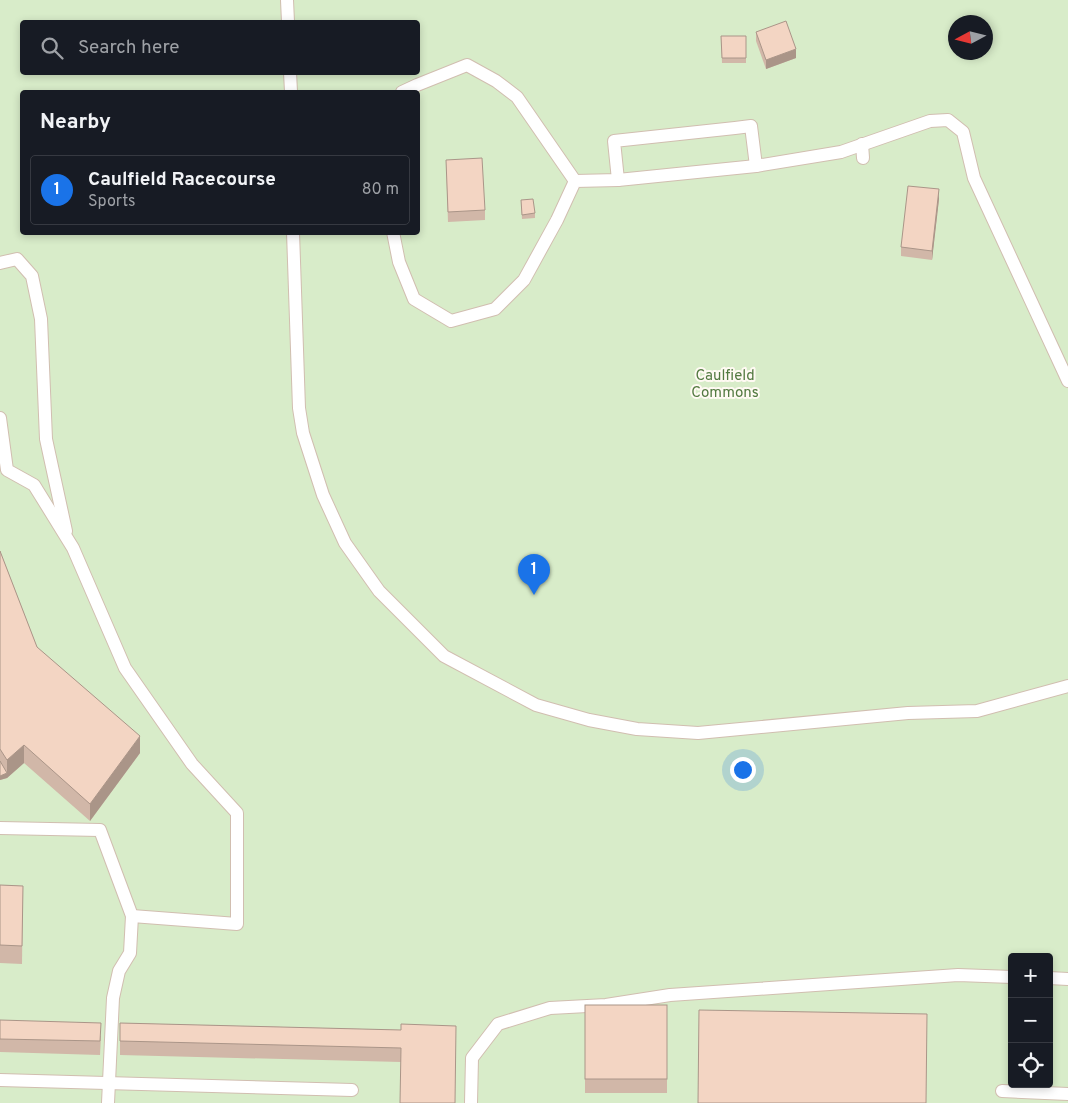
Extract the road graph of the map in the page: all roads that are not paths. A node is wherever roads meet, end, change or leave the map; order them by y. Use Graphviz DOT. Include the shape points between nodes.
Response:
graph roads {
  1 [pos="287,0"];
  2 [pos="288,20"];
  3 [pos="290,75"];
  4 [pos="291,90"];
  5 [pos="406,90"];
  6 [pos="862,144"];
  7 [pos="863,158"];
  8 [pos="756,166"];
  9 [pos="618,180"];
  10 [pos="575,181"];
  11 [pos="293,235"];
  12 [pos="394,235"];
  13 [pos="0,263"];
  14 [pos="1068,381"];
  15 [pos="0,418"];
  16 [pos="68,540"];
  17 [pos="1068,686"];
  18 [pos="0,828"];
  19 [pos="132,916"];
  20 [pos="1008,977"];
  21 [pos="1053,978"];
  22 [pos="1068,979"];
  23 [pos="0,1080"];
  24 [pos="109,1084"];
  25 [pos="352,1090"];
  26 [pos="1002,1091"];
  27 [pos="1068,1094"];
  28 [pos="108,1103"];
  29 [pos="471,1103"];
  1 -- 2 [label="lane"];
  3 -- 4 [label="lane"];
  5 -- 10 [label="lane" via="467,65 517,96"];
  6 -- 7 [label="lane"];
  6 -- 8 [label="lane" via="841,152"];
  6 -- 14 [label="lane" via="930,121 948,120 963,132 974,178"];
  8 -- 9 [label="lane"];
  8 -- 9 [label="lane" via="751,126 614,141"];
  9 -- 10 [label="lane"];
  10 -- 12 [label="lane" via="524,280 495,309 451,321 414,299 399,262"];
  11 -- 17 [label="lane" via="298,408 323,495 345,543 379,592 444,656 536,705 638,729 698,733 908,713 978,711"];
  13 -- 16 [label="lane" via="17,259 32,276 41,319 46,438"];
  15 -- 16 [label="lane" via="7,470 34,485"];
  16 -- 19 [label="lane" via="125,668 192,764 237,813 237,924"];
  18 -- 19 [label="lane" via="100,830"];
  19 -- 24 [label="lane" via="130,953 116,980"];
  20 -- 29 [label="lane" via="958,975 670,995 606,1006 550,1008 498,1024 472,1058"];
  21 -- 22 [label="lane"];
  23 -- 24 [label="lane"];
  24 -- 25 [label="lane"];
  24 -- 28 [label="lane"];
  26 -- 27 [label="lane"];
}
